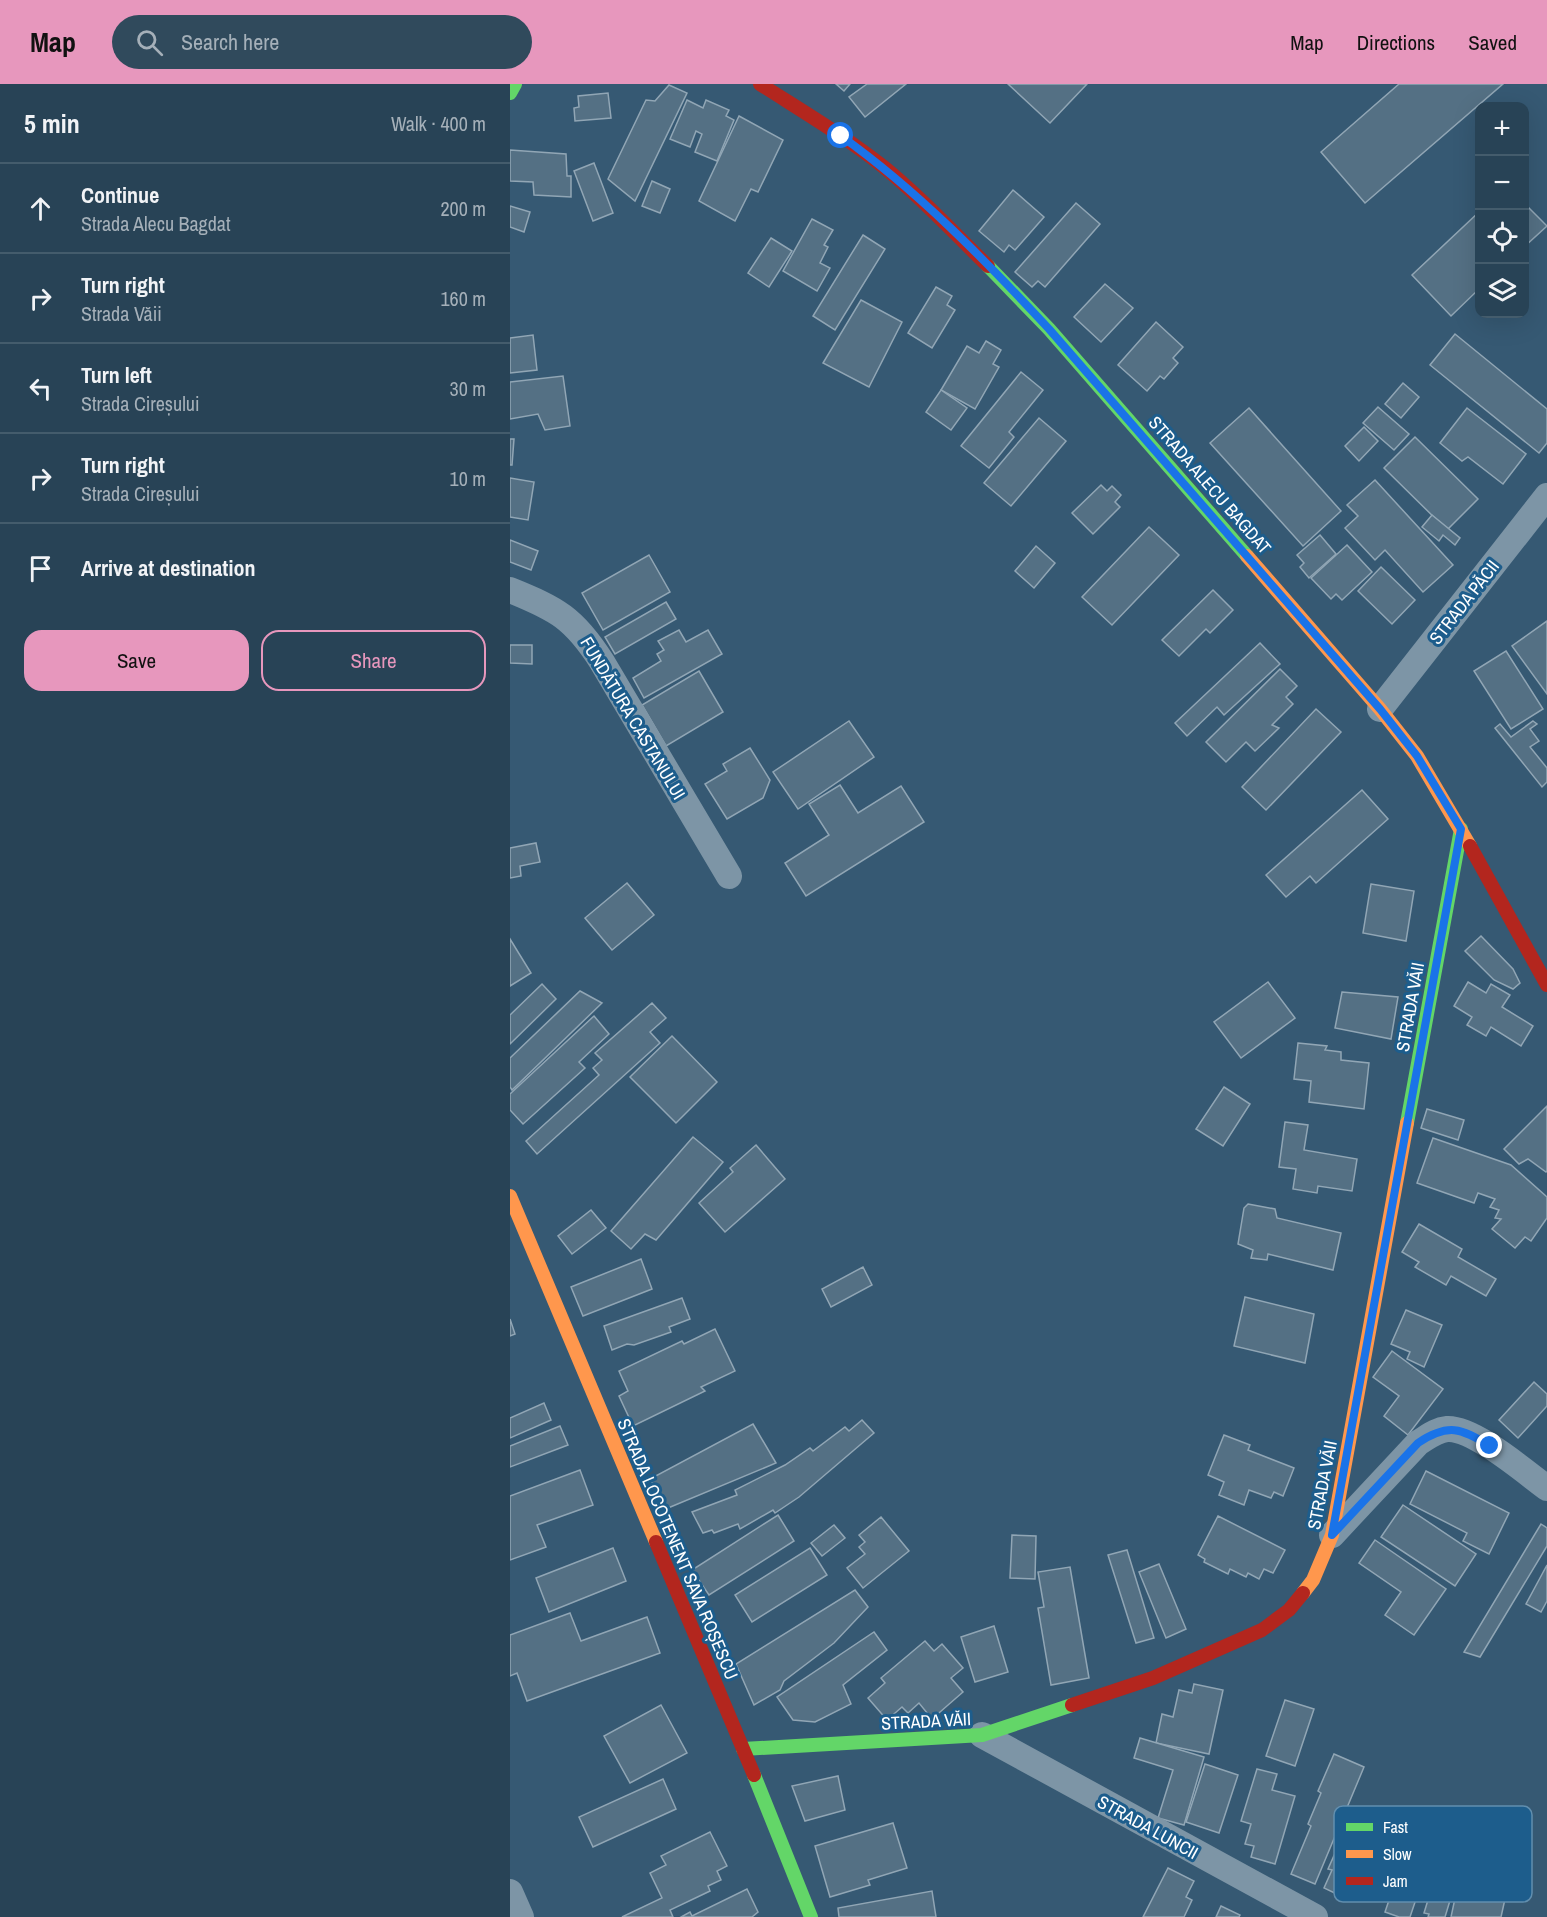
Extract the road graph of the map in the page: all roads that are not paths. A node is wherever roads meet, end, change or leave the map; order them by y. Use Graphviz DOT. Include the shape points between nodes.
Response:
graph roads {
  1 [pos="515,84"];
  2 [pos="760,84"];
  3 [pos="510,93"];
  4 [pos="1547,496"];
  5 [pos="510,590"];
  6 [pos="1380,709"];
  7 [pos="1461,829"];
  8 [pos="729,876"];
  9 [pos="1547,985"];
  10 [pos="510,1196"];
  11 [pos="1547,1488"];
  12 [pos="1332,1535"];
  13 [pos="982,1735"];
  14 [pos="743,1749"];
  15 [pos="510,1892"];
  16 [pos="1301,1914"];
  17 [pos="521,1917"];
  18 [pos="811,1917"];
  1 -- 3 [label="street"];
  2 -- 6 [label="street, STRADA ALECU BAGDAT" via="885,168 1014,291"];
  4 -- 6 [label="street, STRADA PĂCII"];
  5 -- 8 [label="street, FUNDĂTURA CASTANULUI" via="551,608 581,632"];
  6 -- 7 [label="street, STRADA ALECU BAGDAT" via="1417,756"];
  7 -- 9 [label="street, STRADA ALECU BAGDAT"];
  7 -- 12 [label="street, STRADA VĂII"];
  10 -- 14 [label="street, STRADA LOCOTENENT SAVA ROȘESCU"];
  11 -- 12 [label="street" via="1471,1434 1449,1429 1434,1432 1418,1443"];
  12 -- 13 [label="street, STRADA VĂII" via="1313,1580 1289,1610 1262,1630 1153,1678"];
  13 -- 14 [label="street, STRADA VĂII"];
  13 -- 16 [label="street, STRADA LUNCII"];
  14 -- 18 [label="street, STRADA LOCOTENENT SAVA ROȘESCU"];
  15 -- 17 [label="street"];
}
